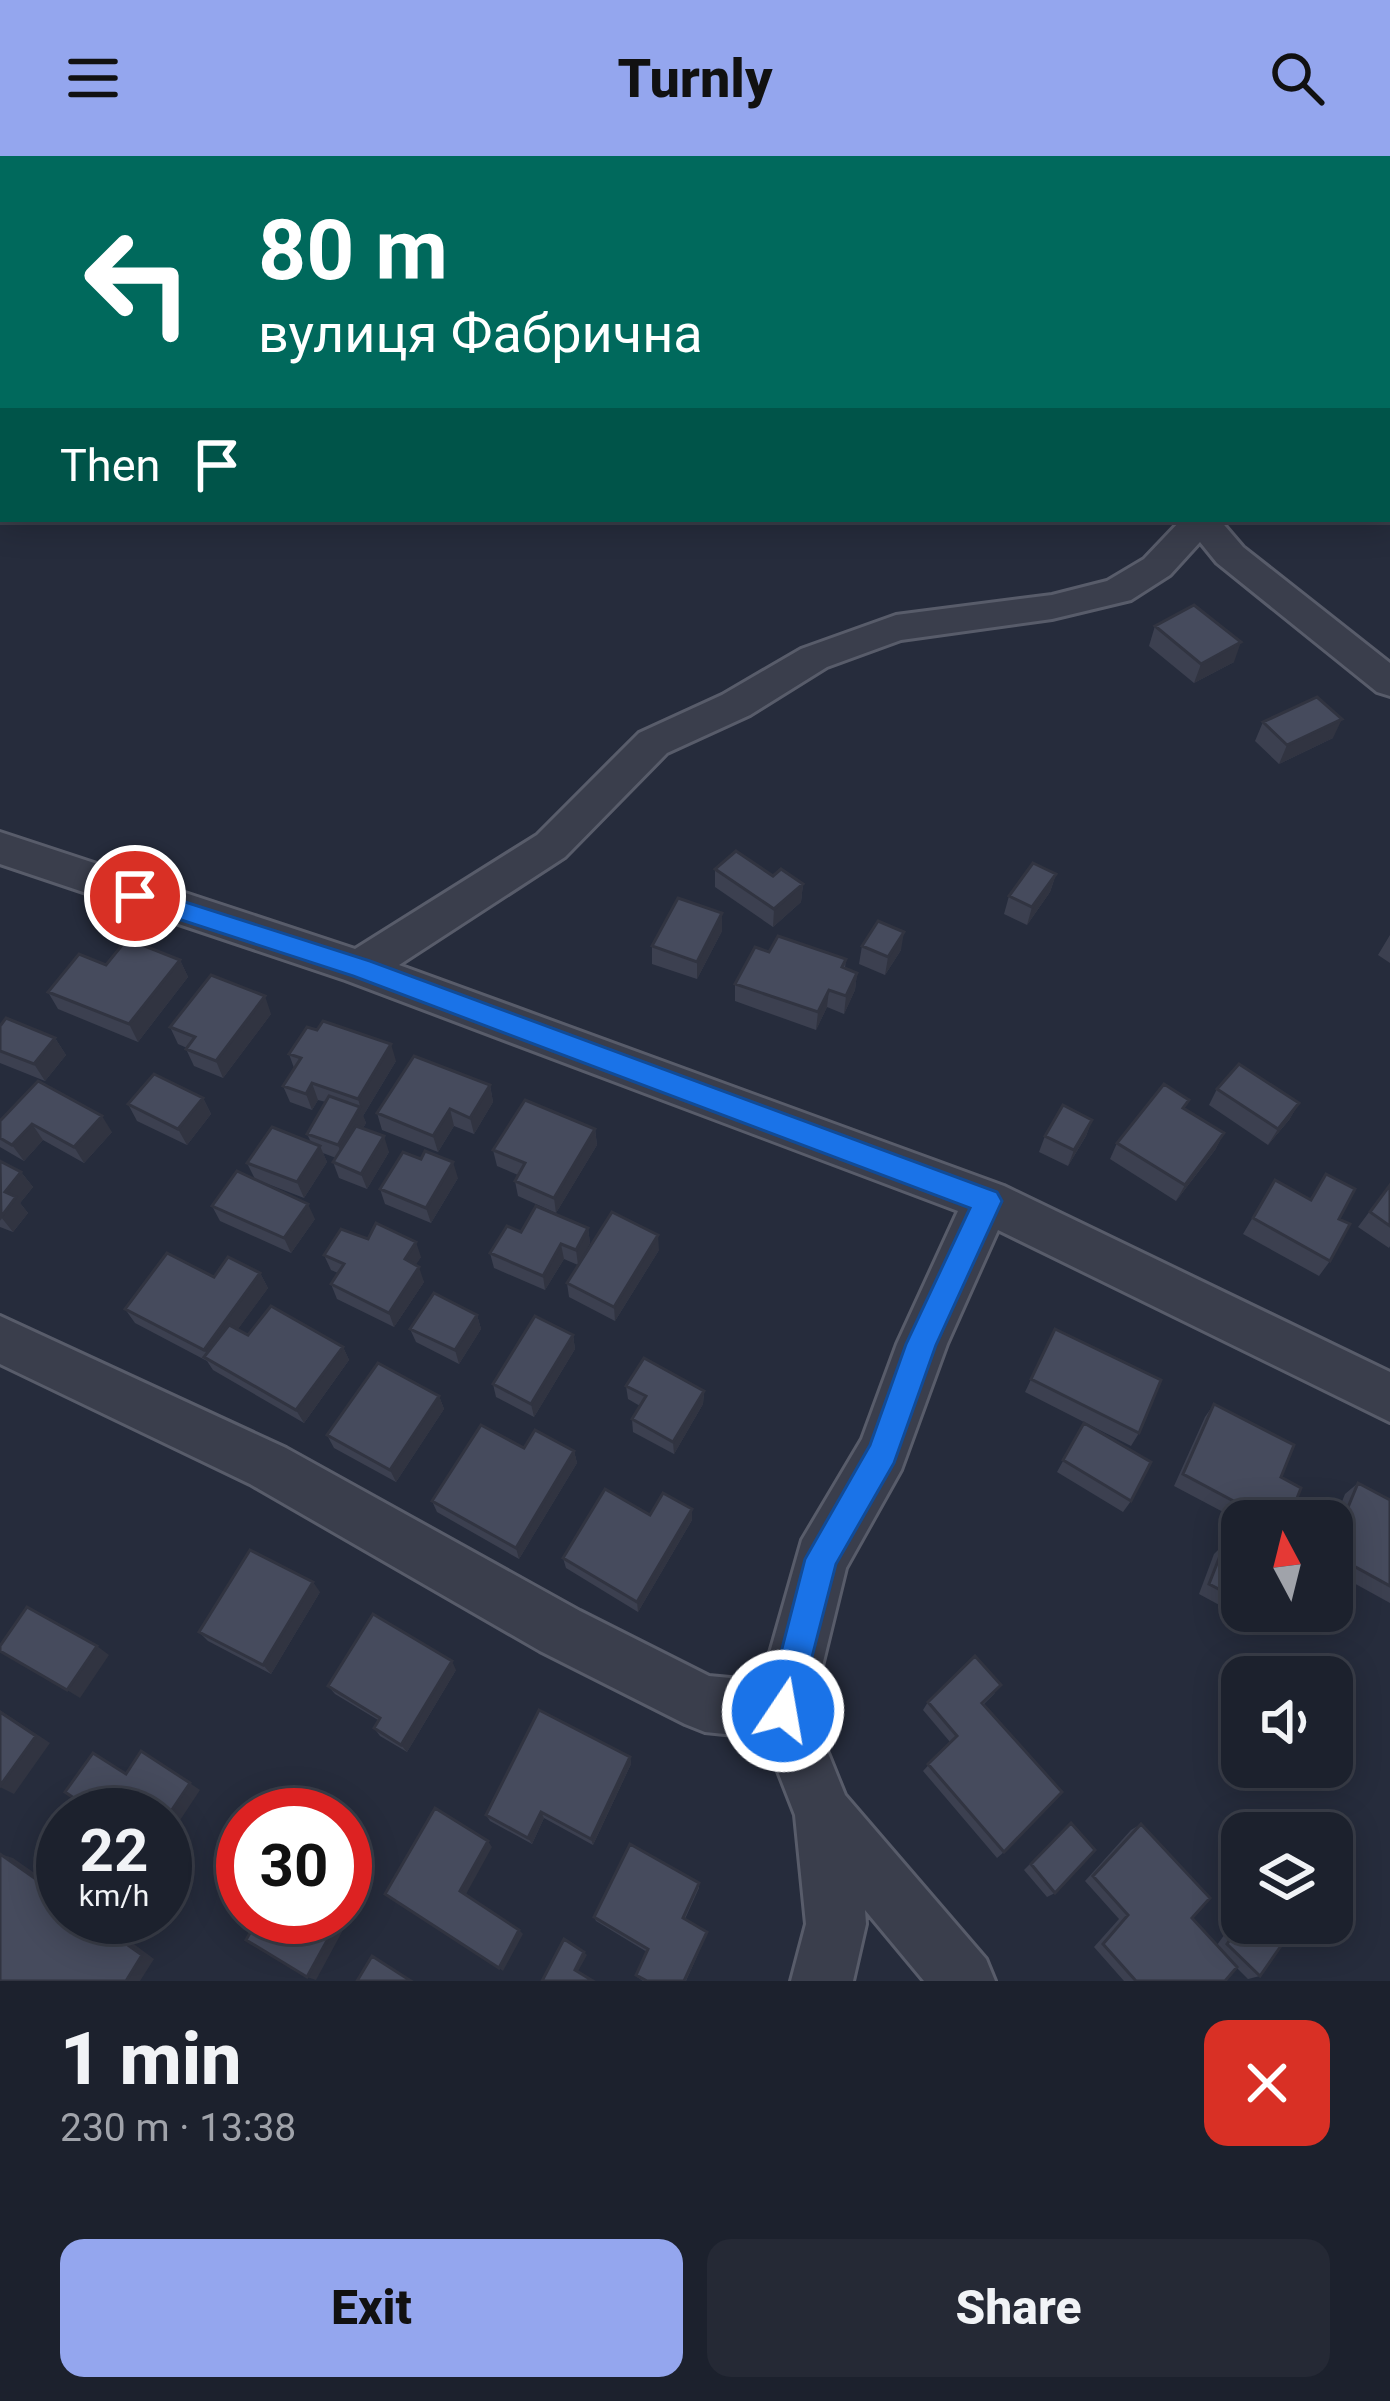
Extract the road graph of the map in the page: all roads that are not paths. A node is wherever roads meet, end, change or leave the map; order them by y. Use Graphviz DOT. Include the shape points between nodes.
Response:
graph roads {
  1 [pos="1198,522"];
  2 [pos="1203,522"];
  3 [pos="1390,683"];
  4 [pos="0,848"];
  5 [pos="360,968"];
  6 [pos="987,1201"];
  7 [pos="0,1339"];
  8 [pos="1390,1398"];
  9 [pos="783,1711"];
  10 [pos="824,1816"];
  11 [pos="822,1981"];
  12 [pos="964,1981"];
  1 -- 5 [label="street" via="1157,567 1118,591 896,628 814,658 653,743 551,846"];
  2 -- 3 [label="street" via="1230,555"];
  4 -- 5 [label="street"];
  5 -- 6 [label="street"];
  6 -- 8 [label="street"];
  6 -- 9 [label="street" via="883,1452 821,1559"];
  7 -- 9 [label="street" via="268,1466 705,1704"];
  9 -- 10 [label="street"];
  10 -- 11 [label="street" via="836,1924"];
  10 -- 12 [label="street"];
}
